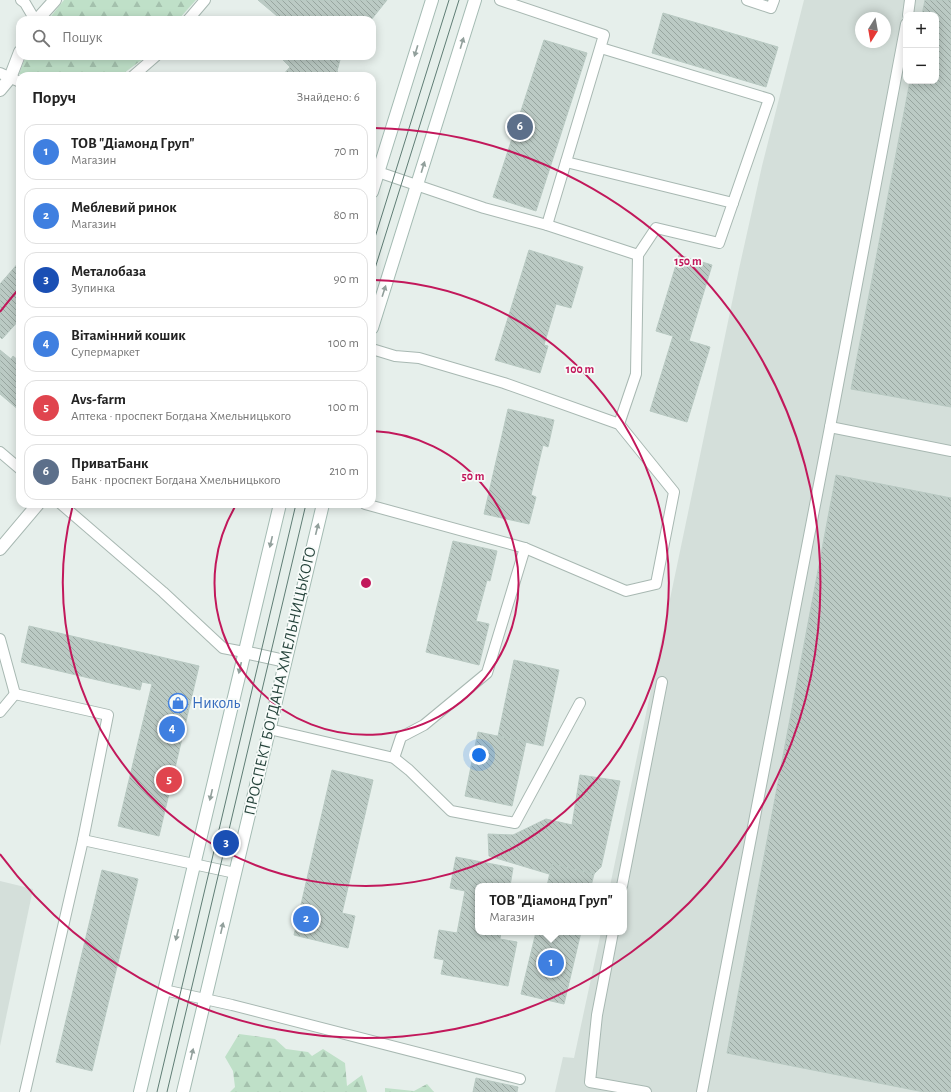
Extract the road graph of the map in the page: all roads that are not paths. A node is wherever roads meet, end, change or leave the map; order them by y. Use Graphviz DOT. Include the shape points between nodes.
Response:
graph roads {
  1 [pos="21,0"];
  2 [pos="55,0"];
  3 [pos="205,0"];
  4 [pos="432,0"];
  5 [pos="475,0"];
  6 [pos="500,0"];
  7 [pos="747,0"];
  8 [pos="774,0"];
  9 [pos="910,0"];
  10 [pos="908,12"];
  11 [pos="33,16"];
  12 [pos="40,16"];
  13 [pos="191,16"];
  14 [pos="903,40"];
  15 [pos="600,48"];
  16 [pos="17,60"];
  17 [pos="151,60"];
  18 [pos="138,72"];
  19 [pos="10,78"];
  20 [pos="0,90"];
  21 [pos="566,162"];
  22 [pos="378,172"];
  23 [pos="376,179"];
  24 [pos="418,184"];
  25 [pos="733,203"];
  26 [pos="547,225"];
  27 [pos="638,255"];
  28 [pos="376,315"];
  29 [pos="376,350"];
  30 [pos="619,424"];
  31 [pos="830,427"];
  32 [pos="951,451"];
  33 [pos="0,452"];
  34 [pos="16,466"];
  35 [pos="376,507"];
  36 [pos="35,508"];
  37 [pos="66,508"];
  38 [pos="279,508"];
  39 [pos="322,508"];
  40 [pos="525,548"];
  41 [pos="0,549"];
  42 [pos="0,639"];
  43 [pos="244,652"];
  44 [pos="285,661"];
  45 [pos="662,682"];
  46 [pos="15,694"];
  47 [pos="580,703"];
  48 [pos="0,712"];
  49 [pos="269,729"];
  50 [pos="394,758"];
  51 [pos="84,840"];
  52 [pos="195,864"];
  53 [pos="235,873"];
  54 [pos="623,883"];
  55 [pos="612,935"];
  56 [pos="164,990"];
  57 [pos="205,999"];
  58 [pos="520,1079"];
  59 [pos="25,1092"];
  60 [pos="140,1092"];
  61 [pos="183,1092"];
  62 [pos="643,1092"];
  63 [pos="702,1092"];
  1 -- 11 [label="lane"];
  2 -- 12 [label="main road"];
  3 -- 13 [label="lane"];
  4 -- 22 [label="main road, one-way"];
  24 -- 5 [label="main road, one-way"];
  6 -- 15 [label="lane" via="604,35"];
  7 -- 8 [label="lane" via="771,8"];
  9 -- 10 [label="lane"];
  14 -- 31 [label="lane"];
  15 -- 21 [label="lane"];
  15 -- 25 [label="lane" via="770,99"];
  16 -- 19 [label="main road"];
  17 -- 18 [label="lane"];
  19 -- 20 [label="main road"];
  21 -- 25 [label="lane"];
  21 -- 26 [label="lane"];
  22 -- 23 [label="main road"];
  22 -- 24 [label="lane"];
  24 -- 26 [label="lane" via="484,208"];
  28 -- 24 [label="main road, one-way"];
  25 -- 27 [label="lane" via="719,243 656,228"];
  26 -- 27 [label="lane"];
  27 -- 30 [label="lane" via="636,374"];
  29 -- 30 [label="lane" via="395,356 419,358 504,383"];
  30 -- 40 [label="lane" via="674,492 656,584 626,591"];
  31 -- 32 [label="lane"];
  31 -- 63 [label="lane"];
  33 -- 34 [label="lane"];
  35 -- 40 [label="lane"];
  36 -- 41 [label="main road"];
  37 -- 43 [label="lane" via="223,648"];
  38 -- 43 [label="main road, one-way"];
  44 -- 39 [label="main road, ПРОСПЕКТ БОГДАНА ХМЕЛЬНИЦЬКОГО, one-way"];
  40 -- 50 [label="lane" via="487,673 424,725 401,737"];
  42 -- 46 [label="lane"];
  43 -- 44 [label="main road"];
  43 -- 52 [label="main road, one-way"];
  44 -- 49 [label="main road, ПРОСПЕКТ БОГДАНА ХМЕЛЬНИЦЬКОГО"];
  45 -- 54 [label="lane"];
  46 -- 48 [label="lane"];
  46 -- 51 [label="lane" via="108,715"];
  47 -- 50 [label="lane" via="515,823 451,811"];
  49 -- 50 [label="lane"];
  49 -- 53 [label="main road, ПРОСПЕКТ БОГДАНА ХМЕЛЬНИЦЬКОГО"];
  51 -- 52 [label="lane"];
  51 -- 59 [label="lane"];
  52 -- 53 [label="lane"];
  52 -- 56 [label="main road, one-way"];
  57 -- 53 [label="main road, ПРОСПЕКТ БОГДАНА ХМЕЛЬНИЦЬКОГО, one-way"];
  55 -- 62 [label="lane" via="596,1015 590,1082"];
  56 -- 57 [label="lane"];
  56 -- 60 [label="main road"];
  57 -- 58 [label="lane"];
  61 -- 57 [label="main road, ПРОСПЕКТ БОГДАНА ХМЕЛЬНИЦЬКОГО, one-way"];
}
